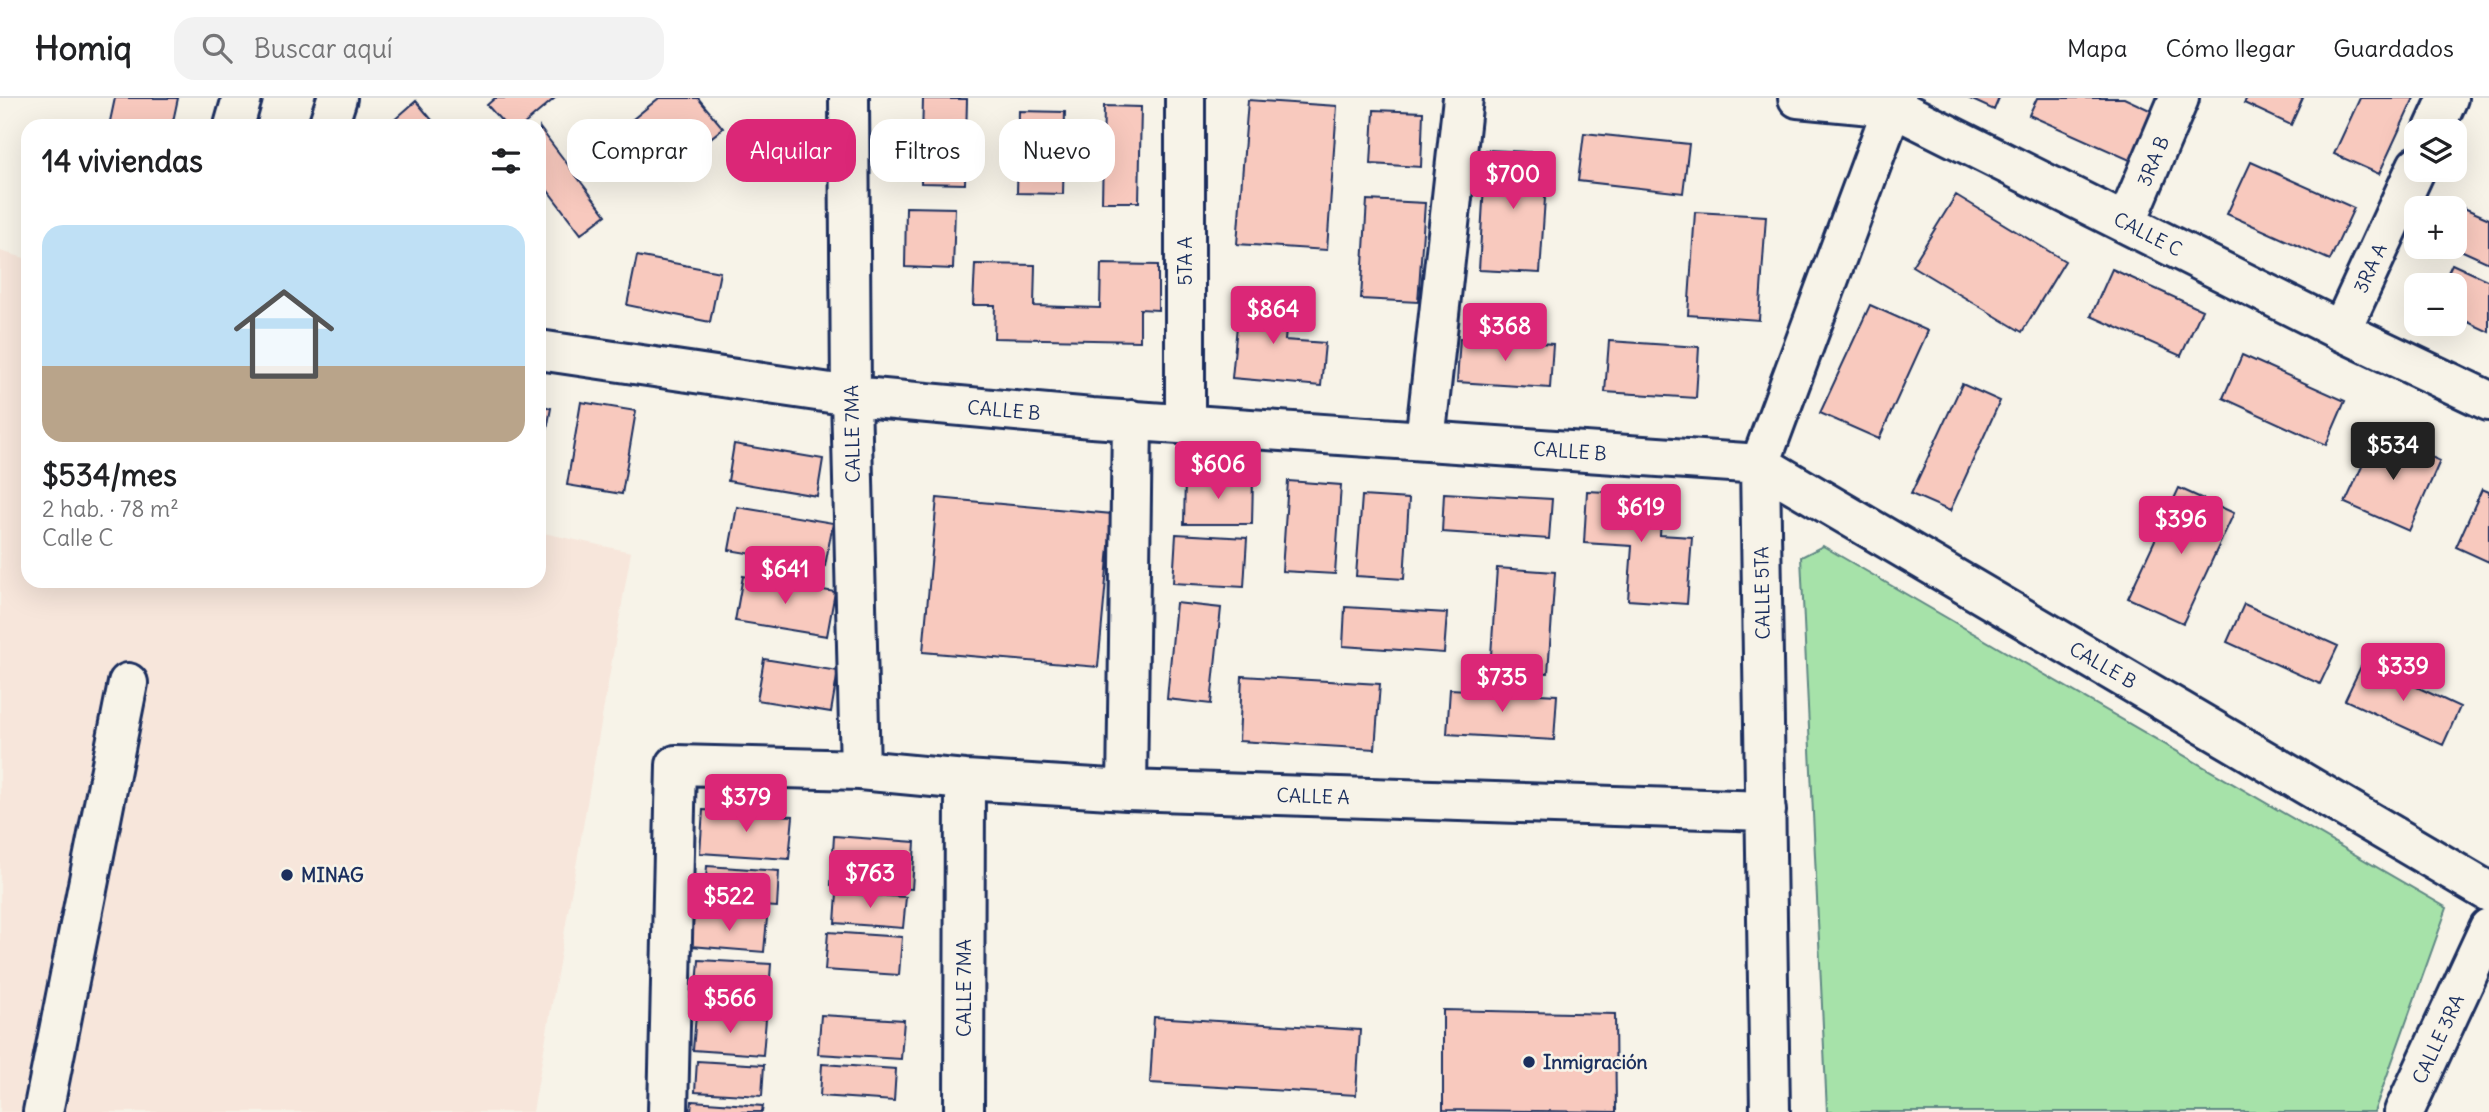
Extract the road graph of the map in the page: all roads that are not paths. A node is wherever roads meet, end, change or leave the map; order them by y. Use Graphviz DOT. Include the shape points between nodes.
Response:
graph roads {
  1 [pos="242,98"];
  2 [pos="337,98"];
  3 [pos="849,98"];
  4 [pos="1185,98"];
  5 [pos="1463,98"];
  6 [pos="1798,98"];
  7 [pos="2179,98"];
  8 [pos="2448,98"];
  9 [pos="1895,102"];
  10 [pos="236,119"];
  11 [pos="330,119"];
  12 [pos="2438,119"];
  13 [pos="2410,182"];
  14 [pos="2126,223"];
  15 [pos="2341,331"];
  16 [pos="546,351"];
  17 [pos="851,396"];
  18 [pos="2489,401"];
  19 [pos="1132,420"];
  20 [pos="1185,424"];
  21 [pos="1425,441"];
  22 [pos="1760,464"];
  23 [pos="128,683"];
  24 [pos="860,770"];
  25 [pos="965,780"];
  26 [pos="1127,790"];
  27 [pos="1766,811"];
  28 [pos="2489,892"];
  29 [pos="2489,928"];
  30 [pos="43,1112"];
  31 [pos="668,1112"];
  32 [pos="964,1112"];
  33 [pos="1770,1112"];
  34 [pos="2404,1112"];
  1 -- 10 [label="street"];
  2 -- 11 [label="street"];
  3 -- 17 [label="street, CALLE 7MA"];
  4 -- 20 [label="street, 5TA A"];
  5 -- 21 [label="street"];
  6 -- 9 [label="street, CALLE C"];
  7 -- 14 [label="street, 3RA B"];
  8 -- 12 [label="street"];
  9 -- 14 [label="street, CALLE C"];
  9 -- 22 [label="street, CALLE 5TA"];
  13 -- 15 [label="street, 3RA A"];
  14 -- 15 [label="street, CALLE C"];
  15 -- 18 [label="street, CALLE C"];
  16 -- 17 [label="street, CALLE B"];
  17 -- 19 [label="street, CALLE B"];
  17 -- 24 [label="street, CALLE 7MA"];
  19 -- 20 [label="street, CALLE B"];
  19 -- 26 [label="street"];
  20 -- 21 [label="street, CALLE B"];
  21 -- 22 [label="street, CALLE B"];
  22 -- 27 [label="street, CALLE 5TA"];
  22 -- 28 [label="street, CALLE B"];
  23 -- 30 [label="street"];
  24 -- 25 [label="street, CALLE A"];
  24 -- 31 [label="street, CALLE A" via="676,765"];
  25 -- 26 [label="street, CALLE A"];
  25 -- 32 [label="street, CALLE 7MA"];
  26 -- 27 [label="street, CALLE A"];
  27 -- 33 [label="street, CALLE 5TA"];
  29 -- 34 [label="street, CALLE 3RA"];
}
